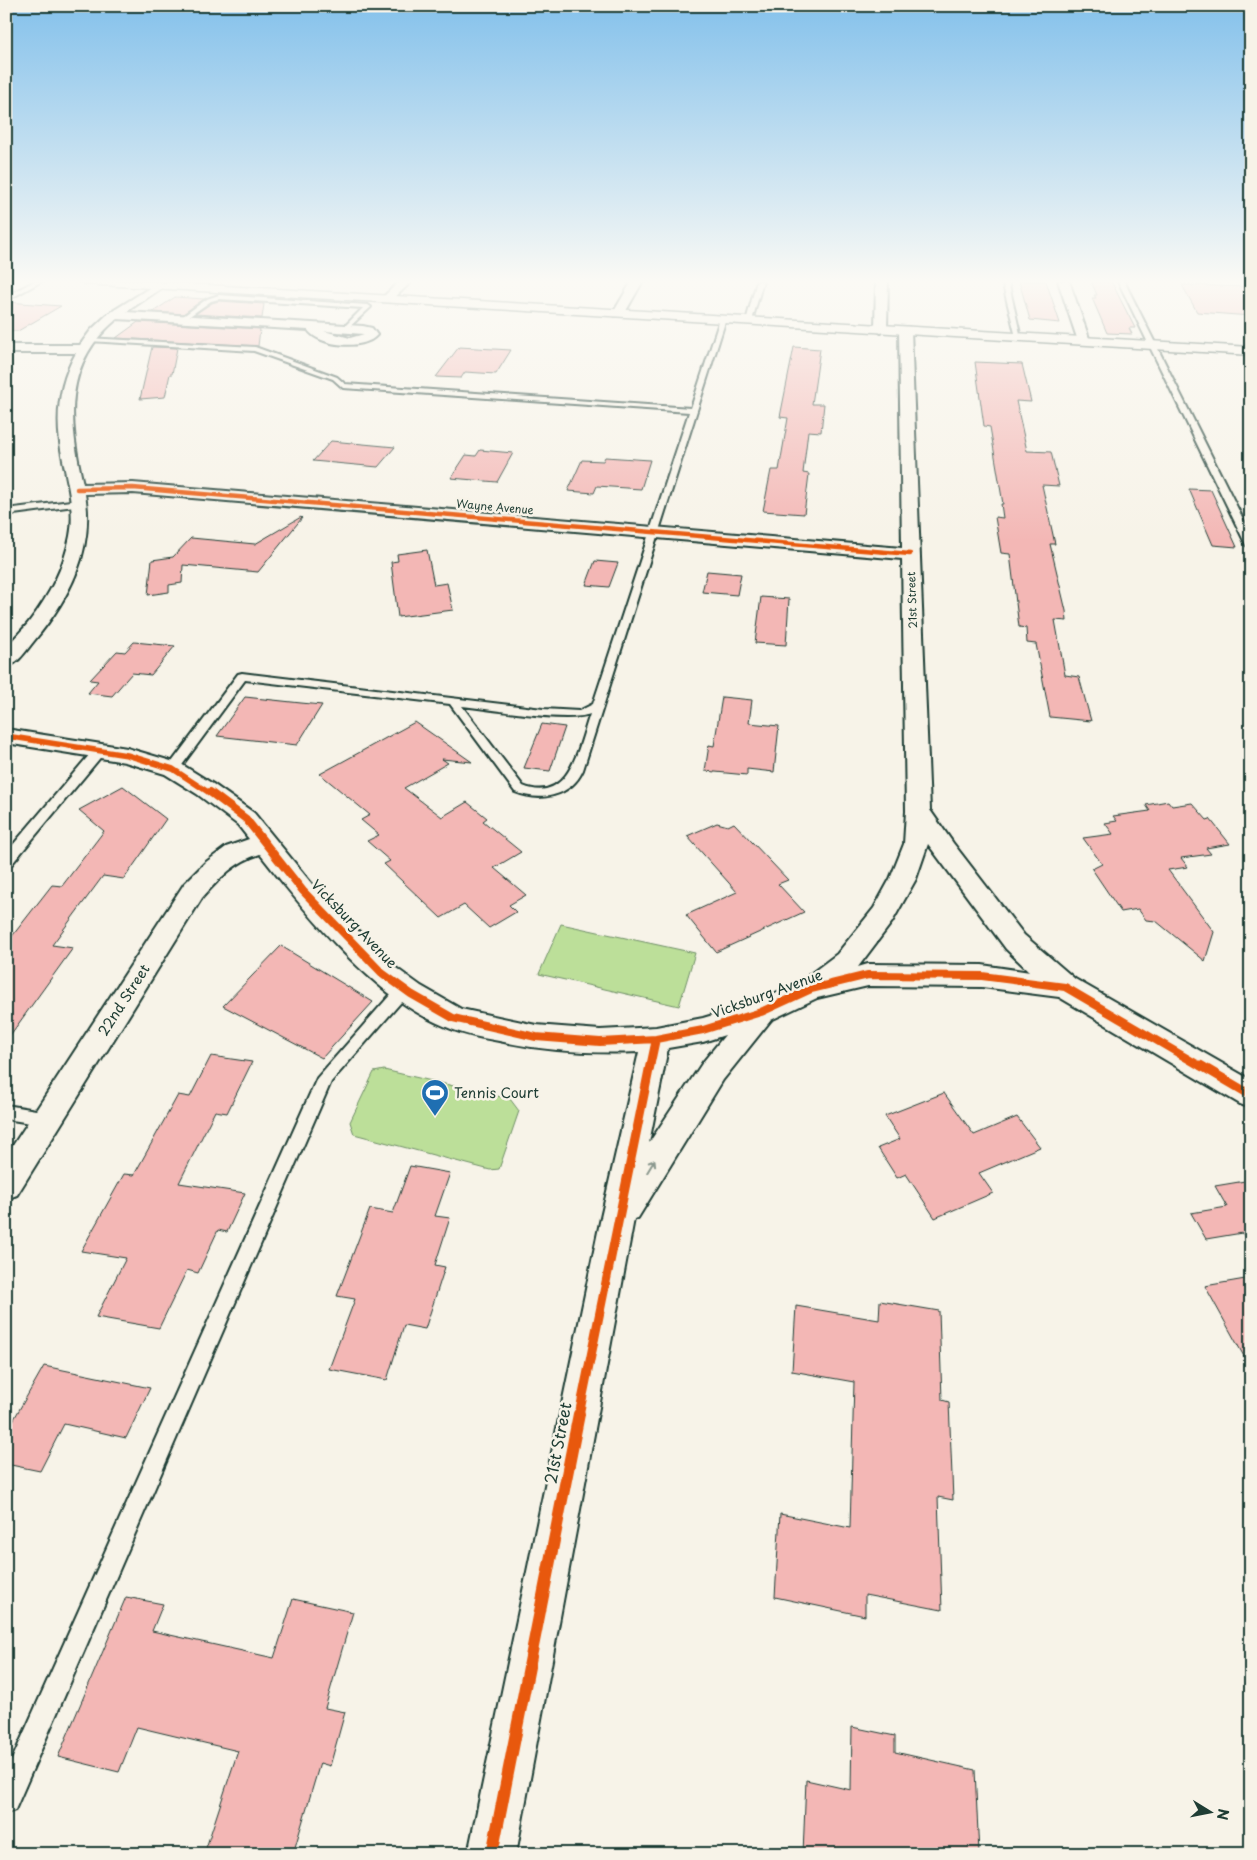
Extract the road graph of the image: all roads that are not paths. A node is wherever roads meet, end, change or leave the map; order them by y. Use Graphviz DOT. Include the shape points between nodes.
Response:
graph roads {
  1 [pos="76,368"];
  2 [pos="307,368"];
  3 [pos="706,368"];
  4 [pos="906,368"];
  5 [pos="1164,368"];
  6 [pos="693,410"];
  7 [pos="78,496"];
  8 [pos="6,512"];
  9 [pos="653,532"];
  10 [pos="1251,545"];
  11 [pos="910,554"];
  12 [pos="6,661"];
  13 [pos="453,701"];
  14 [pos="598,706"];
  15 [pos="6,736"];
  16 [pos="100,750"];
  17 [pos="174,769"];
  18 [pos="918,811"];
  19 [pos="265,843"];
  20 [pos="6,862"];
  21 [pos="1065,987"];
  22 [pos="404,989"];
  23 [pos="811,989"];
  24 [pos="761,1012"];
  25 [pos="656,1040"];
  26 [pos="1251,1095"];
  27 [pos="6,1112"];
  28 [pos="48,1119"];
  29 [pos="6,1184"];
  30 [pos="617,1222"];
  31 [pos="6,1801"];
  32 [pos="492,1854"];
  1 -- 7 [label="street" via="69,384 66,434"];
  2 -- 6 [label="lane" via="335,378 343,386"];
  3 -- 6 [label="lane"];
  4 -- 11 [label="street, 21st Street"];
  5 -- 10 [label="lane"];
  6 -- 9 [label="lane"];
  7 -- 8 [label="lane"];
  7 -- 9 [label="street, Wayne Avenue" via="133,488"];
  7 -- 12 [label="street" via="78,535 70,565 57,594 32,632"];
  9 -- 11 [label="street, Wayne Avenue"];
  9 -- 14 [label="lane"];
  11 -- 18 [label="street, 21st Street"];
  13 -- 14 [label="lane" via="580,714"];
  13 -- 14 [label="lane" via="519,789 541,795 566,784 575,774"];
  13 -- 17 [label="lane" via="242,676"];
  15 -- 16 [label="street, Vicksburg Avenue"];
  16 -- 17 [label="street, Vicksburg Avenue"];
  16 -- 20 [label="lane"];
  17 -- 19 [label="street, Vicksburg Avenue" via="246,819"];
  18 -- 21 [label="street" via="1015,942"];
  18 -- 23 [label="street, 21st Street" via="916,844 903,879 883,915 847,961"];
  19 -- 22 [label="street, Vicksburg Avenue" via="310,898 382,973"];
  19 -- 28 [label="street, 22nd Street" via="235,852 193,891"];
  21 -- 23 [label="street, Vicksburg Avenue" via="982,976 868,975"];
  21 -- 26 [label="street, Vicksburg Avenue"];
  22 -- 25 [label="street, Vicksburg Avenue" via="453,1018 486,1027 536,1037 600,1042"];
  22 -- 31 [label="lane" via="325,1078"];
  23 -- 24 [label="street, Vicksburg Avenue"];
  24 -- 25 [label="street, Vicksburg Avenue"];
  30 -- 24 [label="street, one-way" via="713,1071"];
  25 -- 30 [label="street, 21st Street"];
  27 -- 28 [label="lane"];
  28 -- 29 [label="street, 22nd Street"];
  30 -- 32 [label="street, 21st Street"];
}
